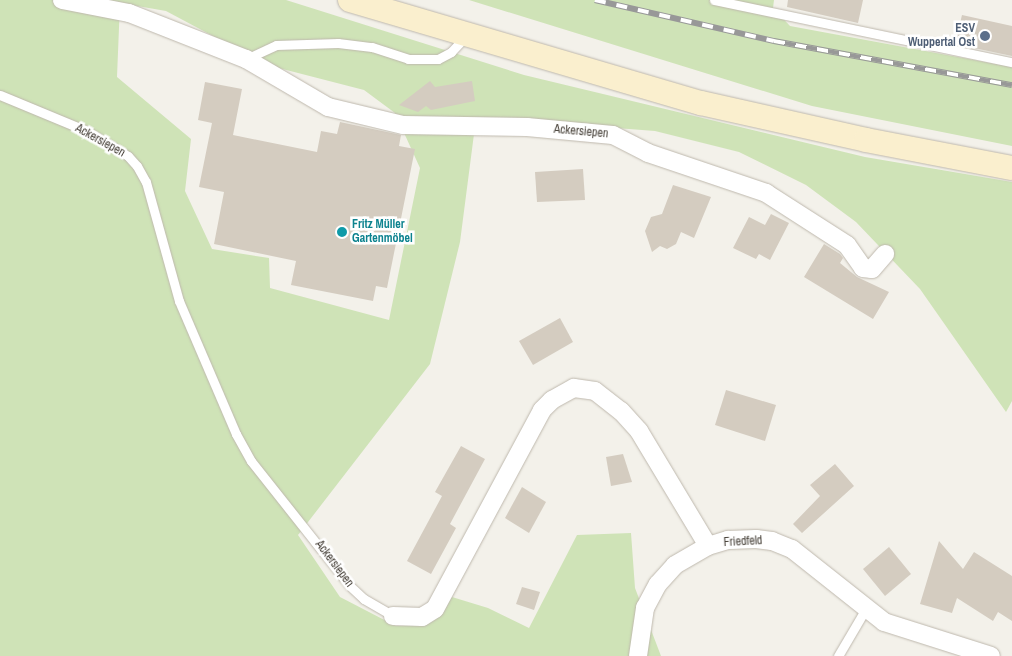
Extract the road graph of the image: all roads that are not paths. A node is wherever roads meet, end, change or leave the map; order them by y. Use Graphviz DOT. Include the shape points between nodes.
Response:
graph roads {
  1 [pos="62,0"];
  2 [pos="350,0"];
  3 [pos="714,0"];
  4 [pos="466,36"];
  5 [pos="246,59"];
  6 [pos="1012,62"];
  7 [pos="0,95"];
  8 [pos="1012,168"];
  9 [pos="885,254"];
  10 [pos="708,546"];
  11 [pos="865,610"];
  12 [pos="393,616"];
  13 [pos="638,656"];
  14 [pos="838,656"];
  15 [pos="991,656"];
  1 -- 5 [label="street, Ackersiepen" via="129,13"];
  2 -- 4 [label="main road"];
  3 -- 6 [label="lane"];
  4 -- 5 [label="lane" via="451,52 438,59 408,59 372,47 338,43 276,45"];
  4 -- 8 [label="main road" via="728,109"];
  5 -- 9 [label="street, Ackersiepen" via="328,107 403,125 527,127 613,135 648,154 766,193 847,245 863,268 872,269"];
  7 -- 12 [label="lane, Ackersiepen" via="87,132 128,156 138,166 146,182 179,301 236,434 251,461 350,586 364,599"];
  10 -- 11 [label="street, Friedfeld" via="728,540 772,541 813,563"];
  10 -- 12 [label="street, Ackersiepen" via="639,431 621,411 595,391 574,388 552,400 542,410 435,609 422,617"];
  10 -- 13 [label="street, Friedfeld" via="676,565 658,584 645,608"];
  11 -- 14 [label="lane"];
  11 -- 15 [label="street, Friedfeld" via="894,627"];
}
